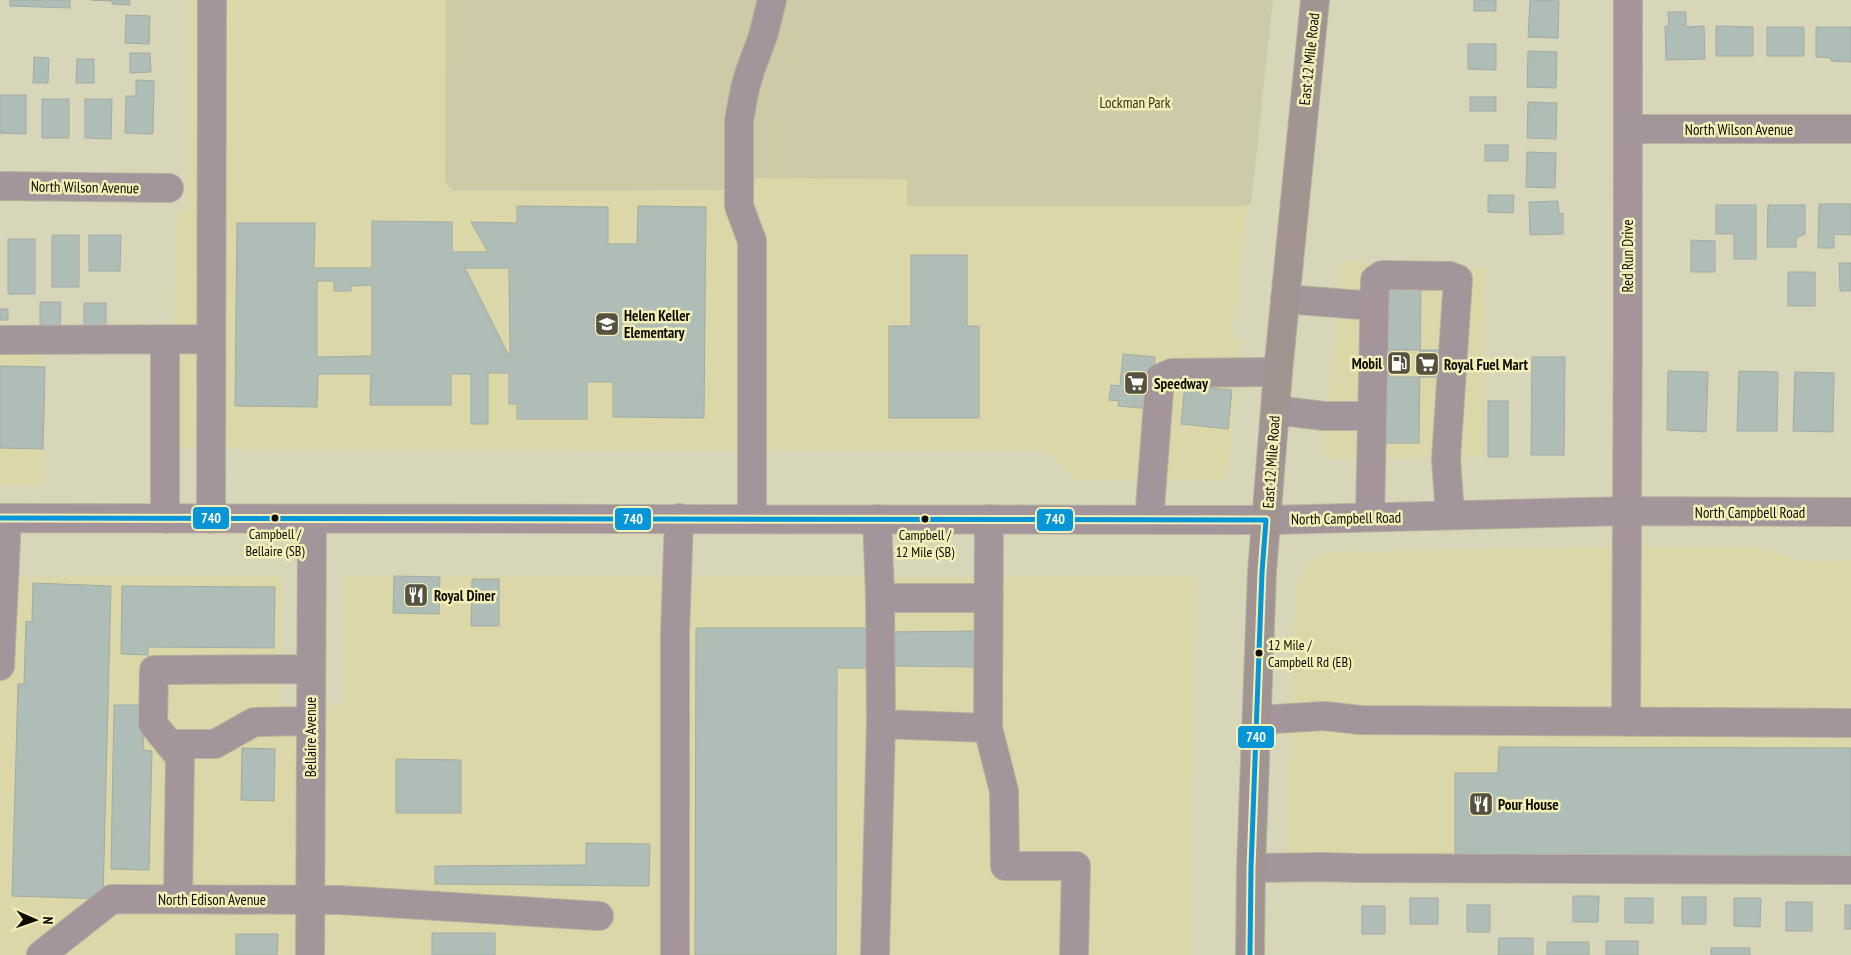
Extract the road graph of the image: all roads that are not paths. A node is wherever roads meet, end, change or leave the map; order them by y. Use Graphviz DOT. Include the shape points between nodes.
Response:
graph roads {
  1 [pos="212,0"];
  2 [pos="772,0"];
  3 [pos="1315,0"];
  4 [pos="1628,0"];
  5 [pos="1628,129"];
  6 [pos="1851,129"];
  7 [pos="0,186"];
  8 [pos="169,188"];
  9 [pos="1285,299"];
  10 [pos="1374,306"];
  11 [pos="211,339"];
  12 [pos="0,340"];
  13 [pos="165,340"];
  14 [pos="1278,372"];
  15 [pos="1275,410"];
  16 [pos="1372,416"];
  17 [pos="1628,511"];
  18 [pos="1851,512"];
  19 [pos="1450,516"];
  20 [pos="1370,517"];
  21 [pos="4,518"];
  22 [pos="679,518"];
  23 [pos="165,519"];
  24 [pos="211,519"];
  25 [pos="312,519"];
  26 [pos="752,519"];
  27 [pos="877,519"];
  28 [pos="989,519"];
  29 [pos="1149,520"];
  30 [pos="1266,520"];
  31 [pos="880,595"];
  32 [pos="989,598"];
  33 [pos="0,666"];
  34 [pos="310,669"];
  35 [pos="1257,720"];
  36 [pos="310,721"];
  37 [pos="1626,722"];
  38 [pos="1851,723"];
  39 [pos="880,724"];
  40 [pos="988,728"];
  41 [pos="169,744"];
  42 [pos="1251,868"];
  43 [pos="1851,870"];
  44 [pos="178,899"];
  45 [pos="311,900"];
  46 [pos="599,916"];
  47 [pos="41,955"];
  48 [pos="310,955"];
  49 [pos="675,955"];
  50 [pos="875,955"];
  51 [pos="1074,955"];
  52 [pos="1250,955"];
  1 -- 11 [label="street"];
  2 -- 26 [label="street" via="764,36 745,88 740,121 739,206 752,241"];
  3 -- 9 [label="main road, East 12 Mile Road"];
  4 -- 5 [label="street, Red Run Drive"];
  5 -- 6 [label="street, North Wilson Avenue"];
  5 -- 17 [label="street, Red Run Drive"];
  7 -- 8 [label="street, North Wilson Avenue"];
  9 -- 10 [label="street"];
  9 -- 14 [label="main road, East 12 Mile Road"];
  10 -- 16 [label="street"];
  10 -- 19 [label="street" via="1375,280 1382,275 1450,276 1458,279 1446,459"];
  11 -- 13 [label="street"];
  11 -- 24 [label="street"];
  12 -- 13 [label="street"];
  13 -- 23 [label="street"];
  14 -- 15 [label="main road, East 12 Mile Road"];
  14 -- 29 [label="street" via="1172,372 1160,378"];
  15 -- 16 [label="street" via="1324,416"];
  15 -- 30 [label="main road, East 12 Mile Road"];
  16 -- 20 [label="street"];
  17 -- 18 [label="street, North Campbell Road"];
  17 -- 19 [label="street, North Campbell Road"];
  17 -- 37 [label="street, Red Run Drive"];
  19 -- 20 [label="street, North Campbell Road"];
  20 -- 30 [label="street, North Campbell Road"];
  21 -- 23 [label="street, North Campbell Road"];
  21 -- 33 [label="street"];
  22 -- 25 [label="street, North Campbell Road"];
  22 -- 26 [label="street, North Campbell Road"];
  22 -- 49 [label="street" via="675,634"];
  23 -- 24 [label="street, North Campbell Road"];
  24 -- 25 [label="street, North Campbell Road"];
  25 -- 34 [label="street, Bellaire Avenue"];
  26 -- 27 [label="street, North Campbell Road"];
  27 -- 28 [label="street, North Campbell Road"];
  27 -- 31 [label="street"];
  28 -- 29 [label="street, North Campbell Road"];
  28 -- 32 [label="street"];
  29 -- 30 [label="street, North Campbell Road"];
  30 -- 35 [label="main road, East 12 Mile Road"];
  31 -- 32 [label="street" via="893,598"];
  31 -- 39 [label="street"];
  32 -- 40 [label="street"];
  34 -- 36 [label="street, Bellaire Avenue"];
  34 -- 41 [label="street" via="154,670 153,724"];
  35 -- 37 [label="street" via="1324,716 1361,720"];
  35 -- 42 [label="main road, East 12 Mile Road"];
  36 -- 41 [label="street" via="254,722 215,744"];
  36 -- 45 [label="street, Bellaire Avenue"];
  37 -- 38 [label="street"];
  39 -- 40 [label="street"];
  39 -- 50 [label="street"];
  40 -- 51 [label="street" via="1004,791 1005,866 1076,866"];
  41 -- 44 [label="street" via="180,758"];
  42 -- 43 [label="street"];
  42 -- 52 [label="main road, East 12 Mile Road"];
  44 -- 45 [label="street, North Edison Avenue"];
  44 -- 47 [label="street, North Edison Avenue" via="112,899"];
  45 -- 46 [label="street, North Edison Avenue"];
  45 -- 48 [label="street, Bellaire Avenue"];
}
